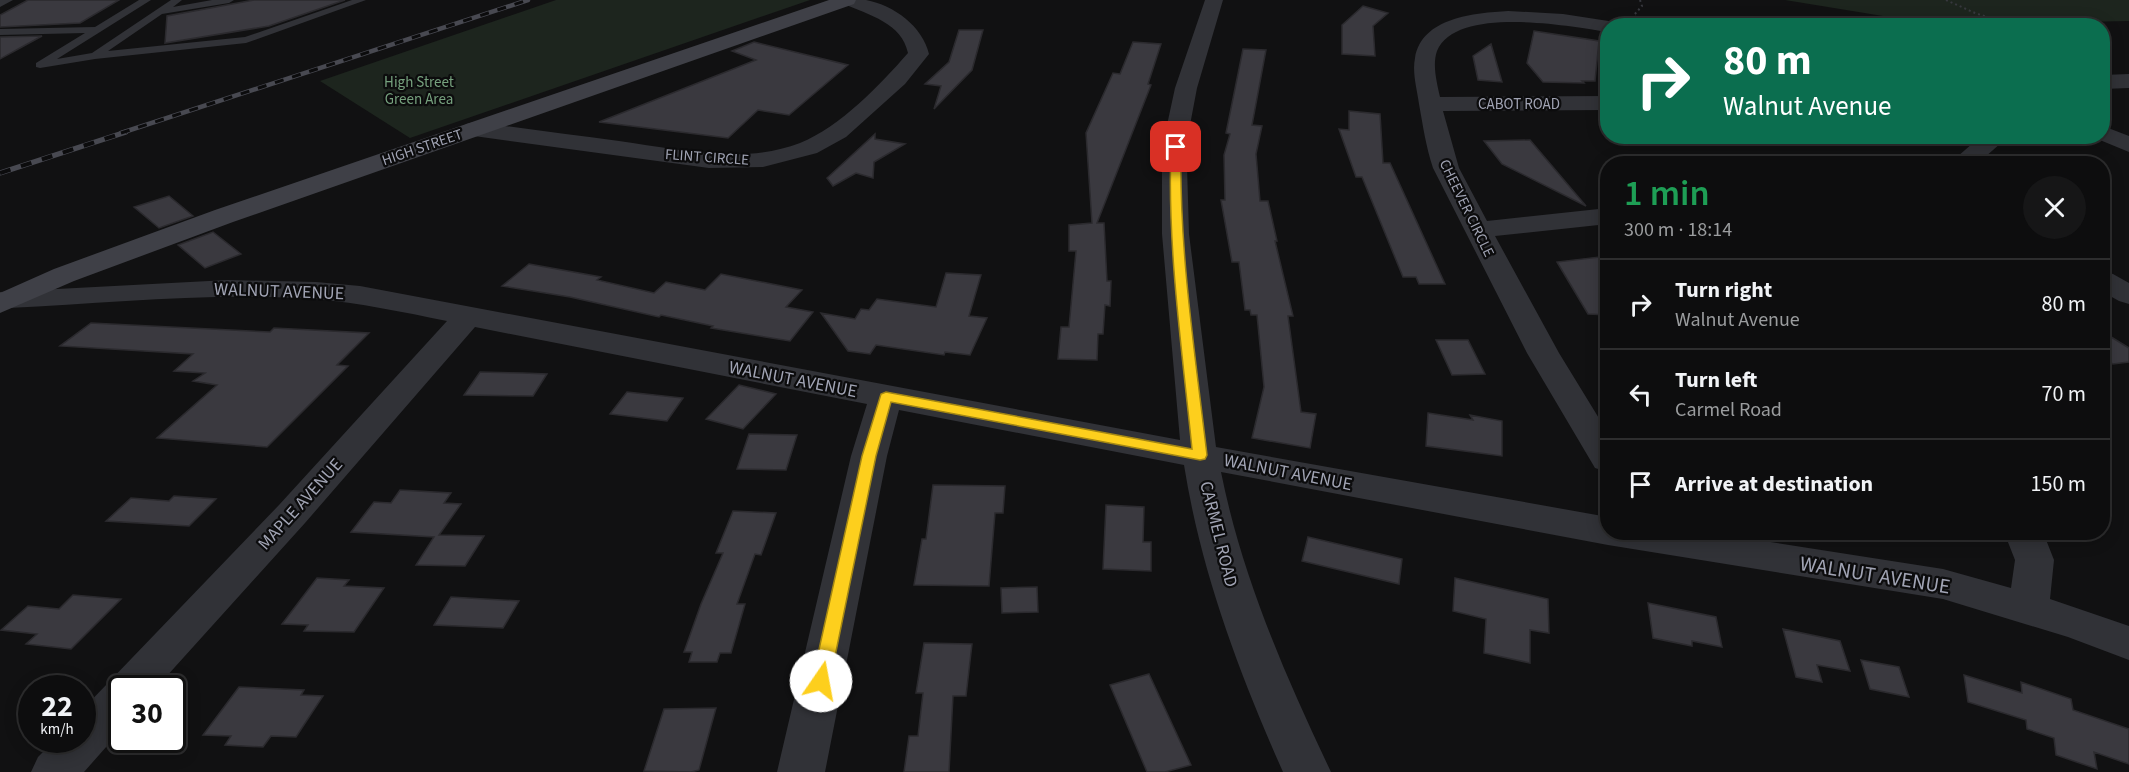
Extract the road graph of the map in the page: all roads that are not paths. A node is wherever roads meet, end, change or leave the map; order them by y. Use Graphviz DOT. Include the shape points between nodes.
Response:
graph roads {
  1 [pos="8,0"];
  2 [pos="146,0"];
  3 [pos="177,0"];
  4 [pos="229,0"];
  5 [pos="361,0"];
  6 [pos="849,0"];
  7 [pos="1214,0"];
  8 [pos="0,4"];
  9 [pos="159,12"];
  10 [pos="1600,25"];
  11 [pos="97,30"];
  12 [pos="0,32"];
  13 [pos="95,56"];
  14 [pos="2129,81"];
  15 [pos="2110,82"];
  16 [pos="1600,103"];
  17 [pos="1431,104"];
  18 [pos="474,129"];
  19 [pos="2110,136"];
  20 [pos="1987,144"];
  21 [pos="2129,145"];
  22 [pos="1972,156"];
  23 [pos="1600,217"];
  24 [pos="1478,230"];
  25 [pos="2110,284"];
  26 [pos="2129,295"];
  27 [pos="3,300"];
  28 [pos="467,317"];
  29 [pos="886,397"];
  30 [pos="1600,448"];
  31 [pos="1200,455"];
  32 [pos="1600,530"];
  33 [pos="1683,540"];
  34 [pos="2028,540"];
  35 [pos="2028,608"];
  36 [pos="2129,643"];
  37 [pos="141,675"];
  38 [pos="108,713"];
  39 [pos="55,772"];
  40 [pos="801,772"];
  41 [pos="1307,772"];
  1 -- 8 [label="lane"];
  2 -- 11 [label="lane"];
  3 -- 9 [label="lane"];
  4 -- 9 [label="lane"];
  5 -- 13 [label="lane" via="246,40"];
  6 -- 18 [label="main road, HIGH STREET"];
  6 -- 18 [label="street, FLINT CIRCLE" via="894,20 910,32 918,42 919,54 838,132 808,148 763,160 719,161"];
  7 -- 31 [label="street, CARMEL ROAD" via="1188,76 1176,147 1174,189"];
  9 -- 13 [label="lane"];
  10 -- 17 [label="street, CHEEVER CIRCLE" via="1505,13 1460,19 1434,36 1427,51 1424,70"];
  11 -- 12 [label="lane"];
  11 -- 13 [label="lane" via="40,65"];
  14 -- 15 [label="street"];
  16 -- 17 [label="street, CABOT ROAD"];
  17 -- 24 [label="street, CHEEVER CIRCLE" via="1437,143 1446,168"];
  18 -- 27 [label="main road, HIGH STREET" via="224,216"];
  19 -- 21 [label="street"];
  20 -- 22 [label="street"];
  23 -- 24 [label="street"];
  24 -- 30 [label="street, CHEEVER CIRCLE" via="1571,406"];
  25 -- 26 [label="street"];
  27 -- 28 [label="street, WALNUT AVENUE" via="192,289 315,289"];
  28 -- 29 [label="street, WALNUT AVENUE"];
  28 -- 37 [label="street, MAPLE AVENUE" via="292,514"];
  29 -- 31 [label="street, WALNUT AVENUE"];
  29 -- 40 [label="street" via="869,456"];
  31 -- 32 [label="street, WALNUT AVENUE"];
  31 -- 41 [label="street, CARMEL ROAD" via="1237,604"];
  33 -- 35 [label="street, WALNUT AVENUE" via="1943,584"];
  34 -- 35 [label="street" via="2036,560"];
  35 -- 36 [label="street, WALNUT AVENUE"];
  38 -- 39 [label="street"];
}
